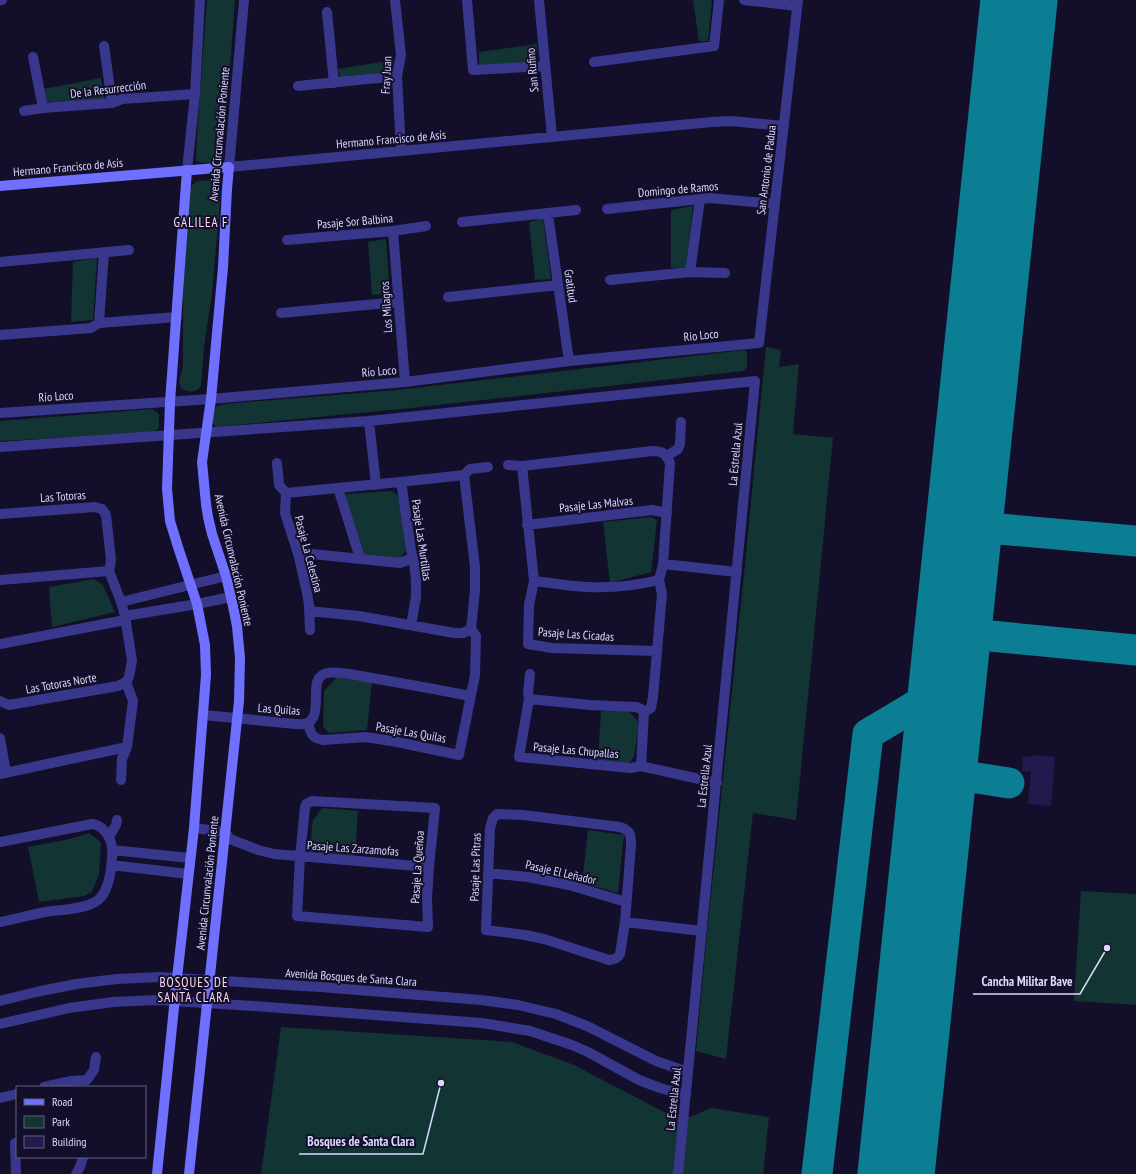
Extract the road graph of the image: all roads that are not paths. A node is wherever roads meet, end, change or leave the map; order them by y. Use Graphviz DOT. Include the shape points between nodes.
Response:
graph roads {
  1 [pos="200,0"];
  2 [pos="244,0"];
  3 [pos="395,0"];
  4 [pos="467,0"];
  5 [pos="539,0"];
  6 [pos="719,0"];
  7 [pos="744,0"];
  8 [pos="798,3"];
  9 [pos="327,12"];
  10 [pos="104,46"];
  11 [pos="33,57"];
  12 [pos="594,62"];
  13 [pos="544,66"];
  14 [pos="397,76"];
  15 [pos="334,82"];
  16 [pos="298,86"];
  17 [pos="195,94"];
  18 [pos="112,103"];
  19 [pos="42,108"];
  20 [pos="24,111"];
  21 [pos="784,126"];
  22 [pos="552,138"];
  23 [pos="401,151"];
  24 [pos="229,167"];
  25 [pos="188,170"];
  26 [pos="0,186"];
  27 [pos="700,199"];
  28 [pos="775,204"];
  29 [pos="607,209"];
  30 [pos="576,210"];
  31 [pos="548,214"];
  32 [pos="462,222"];
  33 [pos="426,226"];
  34 [pos="393,231"];
  35 [pos="287,240"];
  36 [pos="129,250"];
  37 [pos="104,252"];
  38 [pos="0,262"];
  39 [pos="690,272"];
  40 [pos="725,273"];
  41 [pos="610,280"];
  42 [pos="558,285"];
  43 [pos="448,297"];
  44 [pos="398,302"];
  45 [pos="281,313"];
  46 [pos="177,317"];
  47 [pos="99,323"];
  48 [pos="0,335"];
  49 [pos="759,343"];
  50 [pos="569,361"];
  51 [pos="405,382"];
  52 [pos="210,400"];
  53 [pos="170,402"];
  54 [pos="0,413"];
  55 [pos="369,421"];
  56 [pos="681,422"];
  57 [pos="207,433"];
  58 [pos="169,436"];
  59 [pos="0,447"];
  60 [pos="667,456"];
  61 [pos="276,464"];
  62 [pos="508,465"];
  63 [pos="522,466"];
  64 [pos="488,467"];
  65 [pos="464,474"];
  66 [pos="400,482"];
  67 [pos="376,485"];
  68 [pos="338,488"];
  69 [pos="286,493"];
  70 [pos="666,513"];
  71 [pos="0,514"];
  72 [pos="527,524"];
  73 [pos="299,557"];
  74 [pos="360,558"];
  75 [pos="413,558"];
  76 [pos="663,564"];
  77 [pos="109,571"];
  78 [pos="737,572"];
  79 [pos="226,576"];
  80 [pos="0,580"];
  81 [pos="658,580"];
  82 [pos="534,581"];
  83 [pos="191,585"];
  84 [pos="231,597"];
  85 [pos="121,602"];
  86 [pos="198,604"];
  87 [pos="309,611"];
  88 [pos="125,618"];
  89 [pos="411,625"];
  90 [pos="471,629"];
  91 [pos="310,630"];
  92 [pos="0,644"];
  93 [pos="657,651"];
  94 [pos="530,674"];
  95 [pos="126,682"];
  96 [pos="470,696"];
  97 [pos="529,699"];
  98 [pos="0,701"];
  99 [pos="644,712"];
  100 [pos="204,715"];
  101 [pos="237,718"];
  102 [pos="308,723"];
  103 [pos="0,738"];
  104 [pos="127,747"];
  105 [pos="641,766"];
  106 [pos="3,774"];
  107 [pos="121,780"];
  108 [pos="717,783"];
  109 [pos="118,820"];
  110 [pos="194,828"];
  111 [pos="225,832"];
  112 [pos="109,837"];
  113 [pos="0,842"];
  114 [pos="112,850"];
  115 [pos="300,857"];
  116 [pos="190,858"];
  117 [pos="111,865"];
  118 [pos="428,867"];
  119 [pos="488,872"];
  120 [pos="188,874"];
  121 [pos="626,902"];
  122 [pos="0,922"];
  123 [pos="625,922"];
  124 [pos="702,931"];
  125 [pos="177,978"];
  126 [pos="210,980"];
  127 [pos="175,1001"];
  128 [pos="0,1002"];
  129 [pos="208,1003"];
  130 [pos="0,1024"];
  131 [pos="96,1057"];
  132 [pos="688,1072"];
  133 [pos="89,1084"];
  134 [pos="48,1086"];
  135 [pos="16,1094"];
  136 [pos="686,1095"];
  137 [pos="0,1098"];
  138 [pos="15,1143"];
  139 [pos="83,1158"];
  140 [pos="16,1174"];
  141 [pos="76,1174"];
  142 [pos="157,1174"];
  143 [pos="189,1174"];
  144 [pos="678,1174"];
  1 -- 17 [label="street, Avenida Circunvalación Poniente"];
  2 -- 24 [label="street, Avenida Circunvalación Poniente"];
  3 -- 14 [label="street, Fray Juan" via="401,55"];
  4 -- 13 [label="street" via="473,70"];
  5 -- 13 [label="street, San Rufino"];
  6 -- 12 [label="street" via="714,46"];
  7 -- 8 [label="street"];
  8 -- 21 [label="street, San Antonio de Padua"];
  9 -- 15 [label="street"];
  10 -- 18 [label="street"];
  11 -- 19 [label="street"];
  13 -- 22 [label="street, San Rufino"];
  14 -- 15 [label="street"];
  14 -- 23 [label="street, Fray Juan"];
  15 -- 16 [label="street"];
  17 -- 18 [label="street, De la Resurrección" via="122,99"];
  17 -- 25 [label="street, Avenida Circunvalación Poniente"];
  18 -- 19 [label="street, De la Resurrección"];
  19 -- 20 [label="street, De la Resurrección"];
  21 -- 22 [label="street, Hermano Francisco de Asís" via="721,121"];
  21 -- 28 [label="street, San Antonio de Padua"];
  22 -- 23 [label="street, Hermano Francisco de Asís"];
  23 -- 24 [label="street, Hermano Francisco de Asís"];
  24 -- 25 [label="street, Hermano Francisco de Asís"];
  24 -- 52 [label="street, Avenida Circunvalación Poniente" via="224,267"];
  25 -- 26 [label="street, Hermano Francisco de Asís"];
  25 -- 46 [label="street, Avenida Circunvalación Poniente"];
  27 -- 28 [label="street, Domingo de Ramos" via="718,198"];
  27 -- 29 [label="street, Domingo de Ramos"];
  27 -- 39 [label="street"];
  28 -- 49 [label="street, San Antonio de Padua"];
  30 -- 31 [label="street"];
  31 -- 32 [label="street"];
  31 -- 42 [label="street, Gratitud"];
  33 -- 34 [label="street, Pasaje Sor Balbina"];
  34 -- 35 [label="street, Pasaje Sor Balbina"];
  34 -- 44 [label="street, Los Milagros"];
  36 -- 37 [label="street"];
  37 -- 38 [label="street"];
  37 -- 47 [label="street"];
  39 -- 40 [label="street"];
  39 -- 41 [label="street"];
  42 -- 43 [label="street"];
  42 -- 50 [label="street, Gratitud"];
  44 -- 45 [label="street"];
  44 -- 51 [label="street, Los Milagros"];
  46 -- 47 [label="street"];
  46 -- 53 [label="street, Avenida Circunvalación Poniente"];
  47 -- 48 [label="street" via="91,328"];
  49 -- 50 [label="street, Río Loco"];
  50 -- 51 [label="street, Río Loco"];
  51 -- 52 [label="street, Río Loco"];
  52 -- 53 [label="street, Río Loco"];
  52 -- 57 [label="street, Avenida Circunvalación Poniente"];
  53 -- 54 [label="street, Río Loco"];
  53 -- 58 [label="street, Avenida Circunvalación Poniente"];
  55 -- 57 [label="street"];
  55 -- 67 [label="street"];
  55 -- 78 [label="street, La Estrella Azul" via="755,381"];
  56 -- 60 [label="street" via="678,449"];
  57 -- 58 [label="street"];
  57 -- 79 [label="street, Avenida Circunvalación Poniente" via="202,462 206,504 212,534"];
  58 -- 59 [label="street"];
  58 -- 83 [label="street, Avenida Circunvalación Poniente" via="167,489 170,521"];
  60 -- 63 [label="street" via="660,451 653,451"];
  60 -- 70 [label="street" via="670,462"];
  61 -- 69 [label="street, Pasaje La Celestina" via="279,485"];
  62 -- 63 [label="street"];
  63 -- 72 [label="street, Pasaje Las Cicadas"];
  64 -- 65 [label="street" via="470,469"];
  65 -- 66 [label="street"];
  65 -- 90 [label="street" via="475,567"];
  66 -- 67 [label="street"];
  66 -- 75 [label="street, Pasaje Las Murtillas"];
  67 -- 68 [label="street"];
  68 -- 69 [label="street"];
  68 -- 74 [label="street"];
  69 -- 73 [label="street, Pasaje La Celestina" via="285,513"];
  70 -- 72 [label="street, Pasaje Las Malvas" via="652,510"];
  70 -- 76 [label="street"];
  71 -- 77 [label="street, Las Totoras" via="95,507 102,509 106,515 111,560"];
  72 -- 82 [label="street, Pasaje Las Cicadas"];
  73 -- 74 [label="street" via="312,554"];
  73 -- 87 [label="street, Pasaje La Celestina"];
  74 -- 75 [label="street" via="400,563"];
  75 -- 89 [label="street, Pasaje Las Murtillas" via="416,597"];
  76 -- 78 [label="street"];
  76 -- 81 [label="street"];
  77 -- 80 [label="street"];
  77 -- 85 [label="street, Las Totoras"];
  78 -- 108 [label="street, La Estrella Azul"];
  79 -- 83 [label="street"];
  79 -- 84 [label="street, Avenida Circunvalación Poniente"];
  81 -- 82 [label="street" via="608,587"];
  81 -- 93 [label="street" via="662,594"];
  82 -- 93 [label="street, Pasaje Las Cicadas" via="529,605 528,644 552,648"];
  83 -- 85 [label="street"];
  83 -- 86 [label="street, Avenida Circunvalación Poniente"];
  84 -- 86 [label="street"];
  84 -- 101 [label="street, Avenida Circunvalación Poniente" via="240,658"];
  85 -- 88 [label="street, Las Totoras"];
  86 -- 88 [label="street"];
  86 -- 100 [label="street, Avenida Circunvalación Poniente" via="205,645"];
  87 -- 89 [label="street"];
  87 -- 91 [label="street, Pasaje La Celestina"];
  88 -- 92 [label="street"];
  88 -- 95 [label="street, Las Totoras" via="132,661"];
  89 -- 90 [label="street" via="459,633"];
  90 -- 96 [label="street, Pasaje Las Quilas" via="476,636 475,675"];
  93 -- 99 [label="street" via="651,708"];
  94 -- 97 [label="street, Pasaje Las Chupallas"];
  95 -- 98 [label="street, Las Totoras Norte" via="118,686 9,705"];
  95 -- 104 [label="street" via="133,701"];
  96 -- 102 [label="street, Las Quilas" via="403,683 329,673 318,680 315,712"];
  96 -- 102 [label="street, Pasaje Las Quilas" via="459,755 366,737 316,739"];
  97 -- 99 [label="street" via="636,707"];
  97 -- 105 [label="street, Pasaje Las Chupallas" via="519,757 631,768"];
  99 -- 105 [label="street"];
  100 -- 101 [label="street, Las Quilas"];
  100 -- 110 [label="street, Avenida Circunvalación Poniente"];
  101 -- 102 [label="street, Las Quilas"];
  101 -- 111 [label="street, Avenida Circunvalación Poniente"];
  103 -- 106 [label="street"];
  104 -- 106 [label="street"];
  104 -- 107 [label="street" via="122,759"];
  105 -- 108 [label="street"];
  108 -- 124 [label="street, La Estrella Azul"];
  109 -- 112 [label="street"];
  110 -- 111 [label="street"];
  110 -- 116 [label="street, Avenida Circunvalación Poniente"];
  111 -- 115 [label="street, Pasaje Las Zarzamofas" via="230,839 258,850"];
  111 -- 126 [label="street, Avenida Circunvalación Poniente"];
  112 -- 113 [label="street" via="104,830 92,824"];
  112 -- 114 [label="street"];
  114 -- 116 [label="street"];
  114 -- 117 [label="street"];
  115 -- 118 [label="street, Pasaje Las Zarzamofas"];
  115 -- 118 [label="street, Pasaje La Queñoa" via="306,804 312,801 436,808"];
  115 -- 118 [label="street, Pasaje La Queñoa" via="297,916 428,927"];
  116 -- 120 [label="street, Avenida Circunvalación Poniente"];
  117 -- 120 [label="street"];
  117 -- 122 [label="street" via="104,892 100,899 92,904"];
  119 -- 121 [label="street, Pasaje El Leñador" via="569,885"];
  119 -- 121 [label="street, Pasaje Las Pitras" via="490,828 497,814 620,827 630,832 631,836"];
  119 -- 123 [label="street, Pasaje Las Pitras" via="486,930 544,939 609,960 618,958 620,954"];
  120 -- 125 [label="street, Avenida Circunvalación Poniente"];
  121 -- 123 [label="street"];
  123 -- 124 [label="street"];
  124 -- 132 [label="street, La Estrella Azul"];
  125 -- 126 [label="street, Avenida Bosques de Santa Clara"];
  125 -- 127 [label="street, Avenida Circunvalación Poniente"];
  125 -- 128 [label="street, Avenida Bosques de Santa Clara" via="117,979 36,992"];
  126 -- 129 [label="street, Avenida Circunvalación Poniente"];
  126 -- 132 [label="street, Avenida Bosques de Santa Clara" via="387,992 518,1005 573,1020 656,1061"];
  127 -- 129 [label="street"];
  127 -- 130 [label="street" via="93,1004"];
  127 -- 142 [label="street, Avenida Circunvalación Poniente"];
  129 -- 136 [label="street" via="512,1027 539,1033 572,1045 640,1080"];
  129 -- 143 [label="street, Avenida Circunvalación Poniente"];
  131 -- 133 [label="street"];
  132 -- 136 [label="street, La Estrella Azul"];
  133 -- 134 [label="street" via="71,1081"];
  135 -- 137 [label="street"];
  136 -- 144 [label="street, La Estrella Azul"];
  138 -- 140 [label="street"];
  139 -- 141 [label="street"];
}
